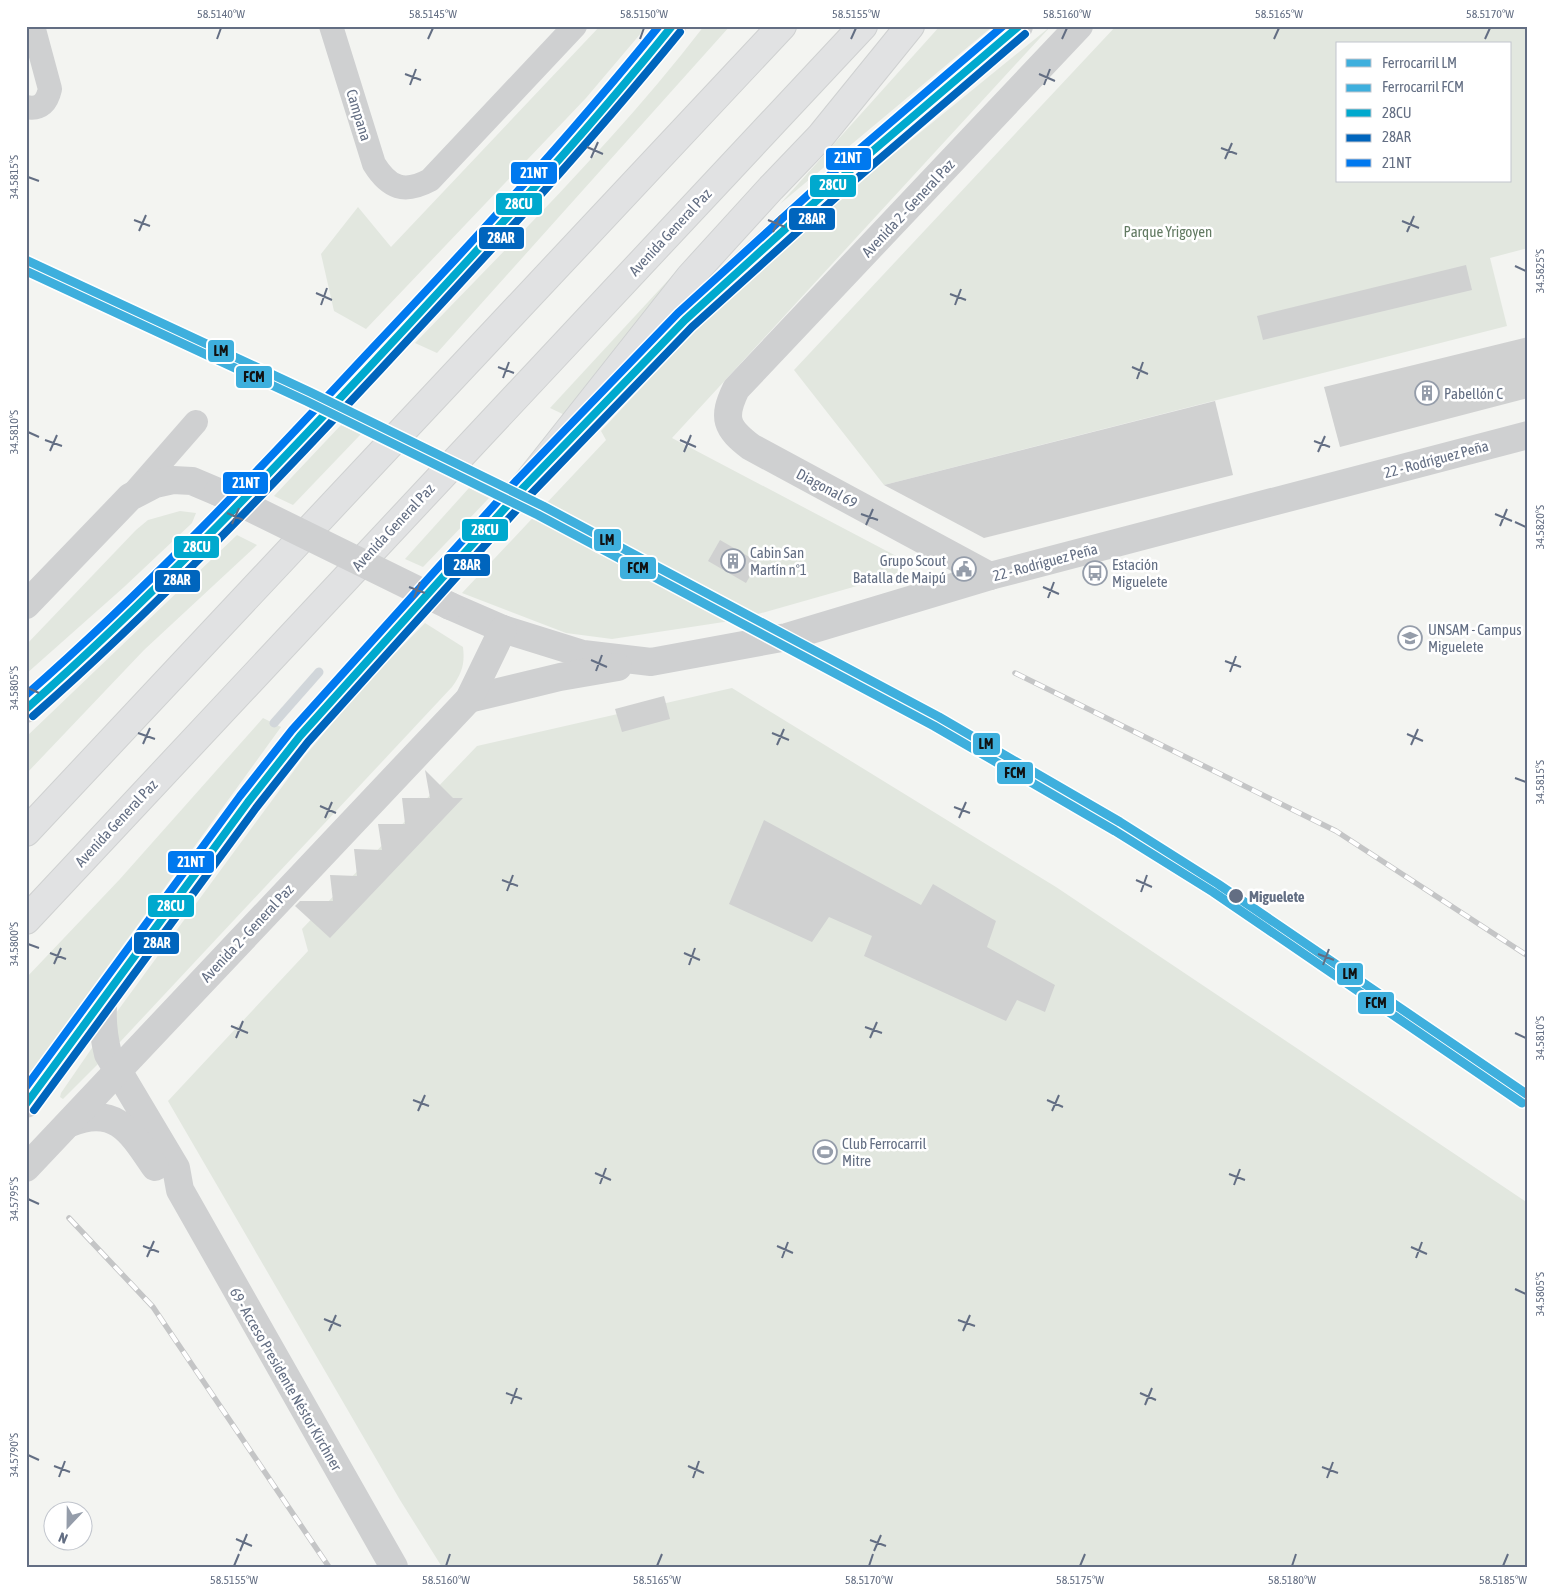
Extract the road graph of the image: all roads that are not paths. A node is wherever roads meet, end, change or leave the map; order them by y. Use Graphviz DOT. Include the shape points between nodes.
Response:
graph roads {
  1 [pos="33,26"];
  2 [pos="332,26"];
  3 [pos="575,26"];
  4 [pos="672,26"];
  5 [pos="782,26"];
  6 [pos="863,26"];
  7 [pos="910,26"];
  8 [pos="1018,26"];
  9 [pos="1080,26"];
  10 [pos="26,107"];
  11 [pos="736,389"];
  12 [pos="196,422"];
  13 [pos="1528,435"];
  14 [pos="524,487"];
  15 [pos="130,497"];
  16 [pos="990,576"];
  17 [pos="26,605"];
  18 [pos="503,629"];
  19 [pos="651,662"];
  20 [pos="469,699"];
  21 [pos="26,709"];
  22 [pos="26,832"];
  23 [pos="26,920"];
  24 [pos="104,996"];
  25 [pos="118,1071"];
  26 [pos="26,1104"];
  27 [pos="70,1123"];
  28 [pos="26,1168"];
  29 [pos="180,1190"];
  30 [pos="394,1567"];
  1 -- 10 [label="street" via="50,88 42,105"];
  2 -- 3 [label="street, Campana" via="374,164 392,184 405,189 430,180"];
  4 -- 21 [label="street" via="549,173 273,470 111,634"];
  5 -- 22 [label="highway"];
  6 -- 23 [label="highway, Avenida General Paz"];
  7 -- 14 [label="highway" via="820,137 690,277"];
  8 -- 14 [label="street" via="848,172 685,320"];
  9 -- 11 [label="street, Avenida 2 - General Paz"];
  11 -- 16 [label="street, Diagonal 69" via="728,405 727,418 730,428 751,447"];
  12 -- 15 [label="street"];
  13 -- 16 [label="street, 22 - Rodríguez Peña"];
  14 -- 24 [label="street" via="300,736"];
  15 -- 17 [label="street"];
  15 -- 18 [label="street, 22 - Rodríguez Peña, bridge" via="154,484 173,480 192,482"];
  16 -- 19 [label="street, 22 - Rodríguez Peña" via="787,637"];
  18 -- 19 [label="street, 22 - Rodríguez Peña" via="583,654"];
  18 -- 20 [label="street, Avenida 2 - General Paz"];
  19 -- 20 [label="street" via="560,677"];
  20 -- 25 [label="street, Avenida 2 - General Paz"];
  24 -- 25 [label="street, 69 - Acceso Presidente Néstor Kirchner" via="103,1035 108,1054"];
  24 -- 26 [label="street"];
  25 -- 27 [label="street, Avenida 2 - General Paz"];
  25 -- 29 [label="street, 69 - Acceso Presidente Néstor Kirchner" via="176,1168"];
  27 -- 28 [label="street, Avenida 2 - General Paz"];
  27 -- 29 [label="street, 69 - Acceso Presidente Néstor Kirchner" via="98,1116 124,1125 160,1174"];
  29 -- 30 [label="street, 69 - Acceso Presidente Néstor Kirchner"];
}
